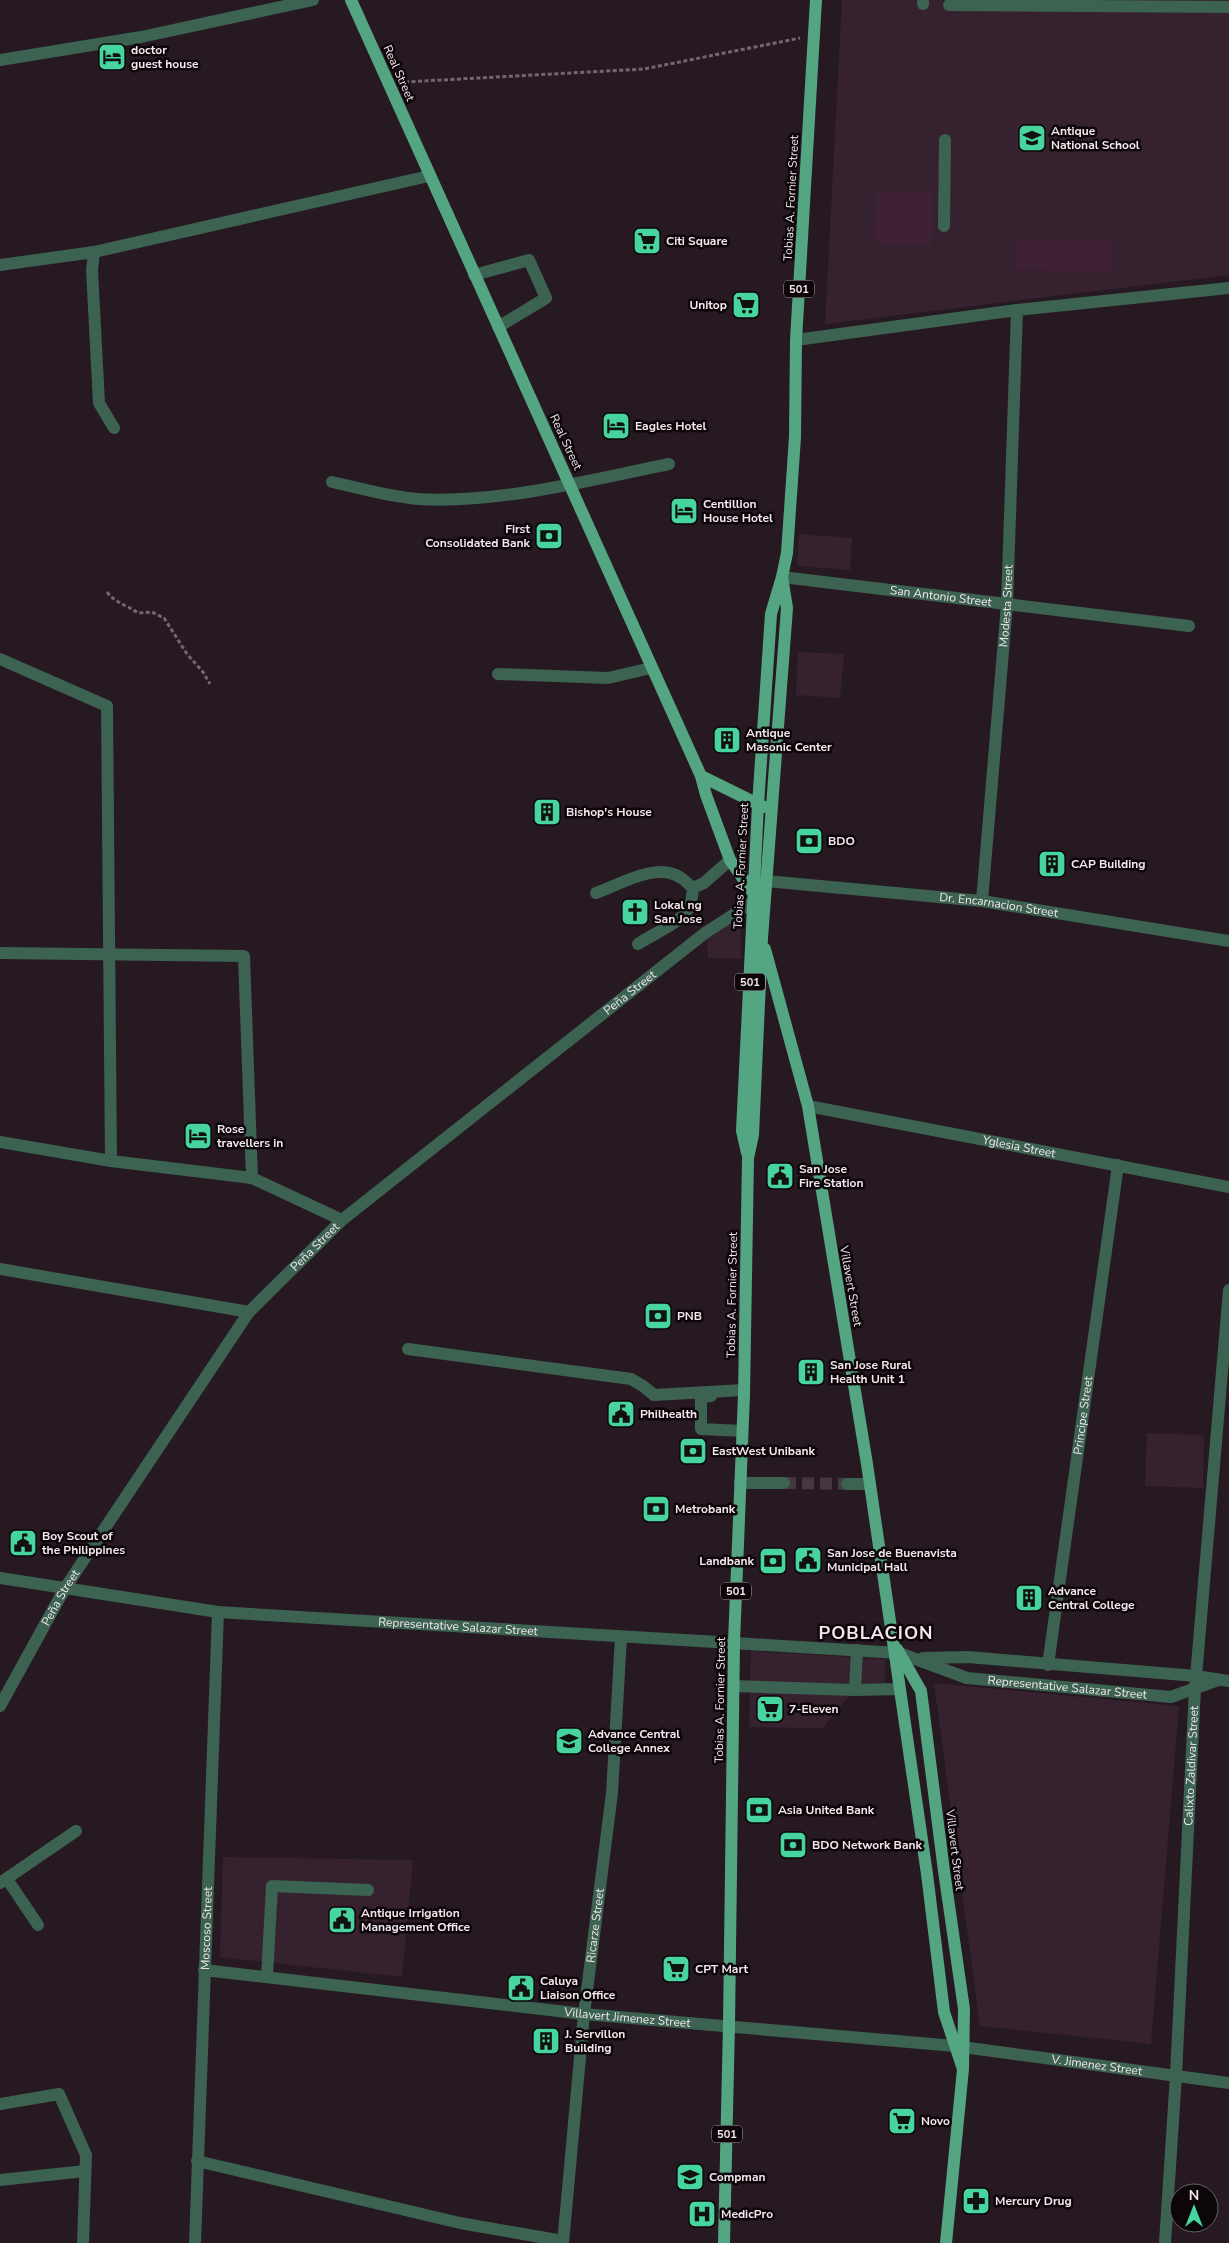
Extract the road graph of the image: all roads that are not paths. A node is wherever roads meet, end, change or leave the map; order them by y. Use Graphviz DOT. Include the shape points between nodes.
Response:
graph roads {
  1 [pos="313,0"];
  2 [pos="351,0"];
  3 [pos="816,0"];
  4 [pos="949,5"];
  5 [pos="1229,6"];
  6 [pos="0,60"];
  7 [pos="945,140"];
  8 [pos="429,176"];
  9 [pos="944,226"];
  10 [pos="94,252"];
  11 [pos="0,265"];
  12 [pos="474,275"];
  13 [pos="1229,288"];
  14 [pos="1017,310"];
  15 [pos="498,327"];
  16 [pos="796,340"];
  17 [pos="114,428"];
  18 [pos="669,464"];
  19 [pos="332,482"];
  20 [pos="570,484"];
  21 [pos="782,577"];
  22 [pos="1007,604"];
  23 [pos="1189,626"];
  24 [pos="0,659"];
  25 [pos="652,668"];
  26 [pos="498,674"];
  27 [pos="702,776"];
  28 [pos="758,805"];
  29 [pos="772,810"];
  30 [pos="730,860"];
  31 [pos="766,881"];
  32 [pos="693,888"];
  33 [pos="596,893"];
  34 [pos="754,898"];
  35 [pos="982,900"];
  36 [pos="762,938"];
  37 [pos="1229,941"];
  38 [pos="638,944"];
  39 [pos="0,953"];
  40 [pos="109,954"];
  41 [pos="808,1106"];
  42 [pos="0,1142"];
  43 [pos="748,1158"];
  44 [pos="111,1161"];
  45 [pos="1118,1165"];
  46 [pos="252,1178"];
  47 [pos="1229,1187"];
  48 [pos="342,1220"];
  49 [pos="0,1269"];
  50 [pos="1229,1290"];
  51 [pos="249,1312"];
  52 [pos="408,1349"];
  53 [pos="744,1393"];
  54 [pos="742,1431"];
  55 [pos="740,1483"];
  56 [pos="784,1483"];
  57 [pos="847,1484"];
  58 [pos="870,1484"];
  59 [pos="0,1578"];
  60 [pos="65,1588"];
  61 [pos="218,1612"];
  62 [pos="621,1637"];
  63 [pos="734,1642"];
  64 [pos="896,1649"];
  65 [pos="856,1650"];
  66 [pos="918,1658"];
  67 [pos="1048,1665"];
  68 [pos="1223,1680"];
  69 [pos="1196,1682"];
  70 [pos="734,1686"];
  71 [pos="899,1689"];
  72 [pos="855,1690"];
  73 [pos="0,1706"];
  74 [pos="76,1831"];
  75 [pos="3,1881"];
  76 [pos="368,1890"];
  77 [pos="38,1925"];
  78 [pos="204,1970"];
  79 [pos="268,1977"];
  80 [pos="584,2014"];
  81 [pos="729,2025"];
  82 [pos="959,2047"];
  83 [pos="1176,2075"];
  84 [pos="1229,2082"];
  85 [pos="0,2104"];
  86 [pos="197,2161"];
  87 [pos="85,2172"];
  88 [pos="0,2180"];
  89 [pos="563,2242"];
  90 [pos="83,2243"];
  91 [pos="195,2243"];
  92 [pos="724,2243"];
  93 [pos="946,2243"];
  94 [pos="1165,2243"];
  1 -- 6 [label="street" via="141,37"];
  2 -- 8 [label="main road, Real Street"];
  3 -- 16 [label="main road, Tobias A. Fornier Street / 501"];
  4 -- 5 [label="street"];
  7 -- 9 [label="street"];
  8 -- 10 [label="street"];
  8 -- 12 [label="main road, Real Street"];
  10 -- 11 [label="street"];
  10 -- 17 [label="street" via="98,403"];
  12 -- 15 [label="main road, Real Street"];
  12 -- 15 [label="street" via="529,260 536,275 546,298"];
  13 -- 14 [label="street"];
  14 -- 16 [label="street"];
  14 -- 22 [label="street, Modesta Street"];
  15 -- 20 [label="main road, Real Street"];
  16 -- 21 [label="main road, Tobias A. Fornier Street / 501" via="795,437"];
  18 -- 20 [label="street"];
  19 -- 20 [label="street" via="417,498 469,498"];
  20 -- 25 [label="main road, Real Street"];
  21 -- 22 [label="street, San Antonio Street"];
  21 -- 28 [label="main road, Tobias A. Fornier Street / 501" via="772,614"];
  21 -- 29 [label="main road, Tobias A. Fornier Street / 501" via="787,608"];
  22 -- 23 [label="street, San Antonio Street"];
  22 -- 35 [label="street, Modesta Street"];
  24 -- 40 [label="street" via="107,706"];
  25 -- 26 [label="street" via="608,678"];
  25 -- 27 [label="main road, Real Street"];
  27 -- 28 [label="main road"];
  27 -- 30 [label="main road, Real Street"];
  28 -- 29 [label="main road"];
  28 -- 34 [label="main road, Tobias A. Fornier Street / 501"];
  29 -- 31 [label="main road, Tobias A. Fornier Street / 501"];
  30 -- 32 [label="street" via="704,883"];
  30 -- 34 [label="main road, Real Street"];
  31 -- 35 [label="street, Dr. Encarnacion Street"];
  31 -- 36 [label="main road, Tobias A. Fornier Street / 501"];
  32 -- 33 [label="street" via="680,877 652,872"];
  32 -- 38 [label="street" via="688,911"];
  34 -- 43 [label="main road, Tobias A. Fornier Street / 501" via="742,1132"];
  34 -- 48 [label="street, Peña Street" via="705,933"];
  35 -- 37 [label="street, Dr. Encarnacion Street"];
  36 -- 41 [label="main road, Villavert Street"];
  36 -- 43 [label="main road, Tobias A. Fornier Street / 501" via="753,1135"];
  39 -- 40 [label="street"];
  40 -- 44 [label="street"];
  40 -- 46 [label="street" via="244,956"];
  41 -- 45 [label="street, Yglesia Street"];
  41 -- 58 [label="main road, Villavert Street"];
  42 -- 44 [label="street"];
  43 -- 53 [label="main road, Tobias A. Fornier Street / 501"];
  44 -- 46 [label="street"];
  45 -- 47 [label="street, Yglesia Street"];
  45 -- 67 [label="street, Principe Street"];
  46 -- 48 [label="street"];
  48 -- 51 [label="street, Peña Street"];
  49 -- 51 [label="street"];
  50 -- 69 [label="street, Calixto Zaldivar Street"];
  51 -- 60 [label="street, Peña Street"];
  52 -- 53 [label="street" via="631,1379 654,1395"];
  53 -- 54 [label="main road, Tobias A. Fornier Street / 501"];
  53 -- 54 [label="street" via="702,1397 701,1429"];
  54 -- 55 [label="main road, Tobias A. Fornier Street / 501"];
  55 -- 56 [label="street"];
  55 -- 63 [label="main road, Tobias A. Fornier Street / 501"];
  57 -- 58 [label="street"];
  58 -- 64 [label="main road, Villavert Street"];
  59 -- 60 [label="street, Representative Salazar Street"];
  60 -- 61 [label="street, Representative Salazar Street"];
  60 -- 73 [label="street, Peña Street"];
  61 -- 62 [label="street, Representative Salazar Street"];
  61 -- 78 [label="street, Moscoso Street"];
  62 -- 63 [label="street, Representative Salazar Street"];
  62 -- 80 [label="street, Ricarze Street" via="612,1793"];
  63 -- 65 [label="street, Representative Salazar Street"];
  63 -- 70 [label="main road, Tobias A. Fornier Street / 501"];
  64 -- 65 [label="street, Representative Salazar Street"];
  64 -- 66 [label="street, Representative Salazar Street"];
  64 -- 71 [label="main road, Villavert Street"];
  64 -- 82 [label="main road, Villavert Street" via="921,1691 964,2009"];
  65 -- 72 [label="street"];
  66 -- 67 [label="street, Representative Salazar Street" via="968,1657"];
  66 -- 69 [label="street, Representative Salazar Street" via="967,1678 1171,1697"];
  67 -- 69 [label="street, Representative Salazar Street"];
  68 -- 69 [label="street, Representative Salazar Street"];
  69 -- 83 [label="street, Calixto Zaldivar Street"];
  70 -- 72 [label="street"];
  70 -- 81 [label="main road, Tobias A. Fornier Street / 501"];
  71 -- 72 [label="street"];
  71 -- 82 [label="main road, Villavert Street" via="928,1874 944,2012"];
  74 -- 75 [label="street"];
  75 -- 77 [label="street"];
  76 -- 79 [label="street" via="272,1886"];
  78 -- 79 [label="street, Villavert Jimenez Street"];
  78 -- 86 [label="street, Moscoso Street"];
  79 -- 80 [label="street, Villavert Jimenez Street"];
  80 -- 81 [label="street, Villavert Jimenez Street"];
  80 -- 89 [label="street, Ricarze Street"];
  81 -- 82 [label="street, Villavert Jimenez Street"];
  81 -- 92 [label="main road, Tobias A. Fornier Street / 501"];
  82 -- 83 [label="street, V. Jimenez Street"];
  82 -- 93 [label="main road, Villavert Street" via="963,2069"];
  83 -- 84 [label="street, V. Jimenez Street"];
  83 -- 94 [label="street, Calixto Zaldivar Street"];
  85 -- 87 [label="street" via="58,2094 86,2155"];
  86 -- 89 [label="street" via="460,2223"];
  86 -- 91 [label="street, Moscoso Street"];
  87 -- 88 [label="street"];
  87 -- 90 [label="street"];
}
